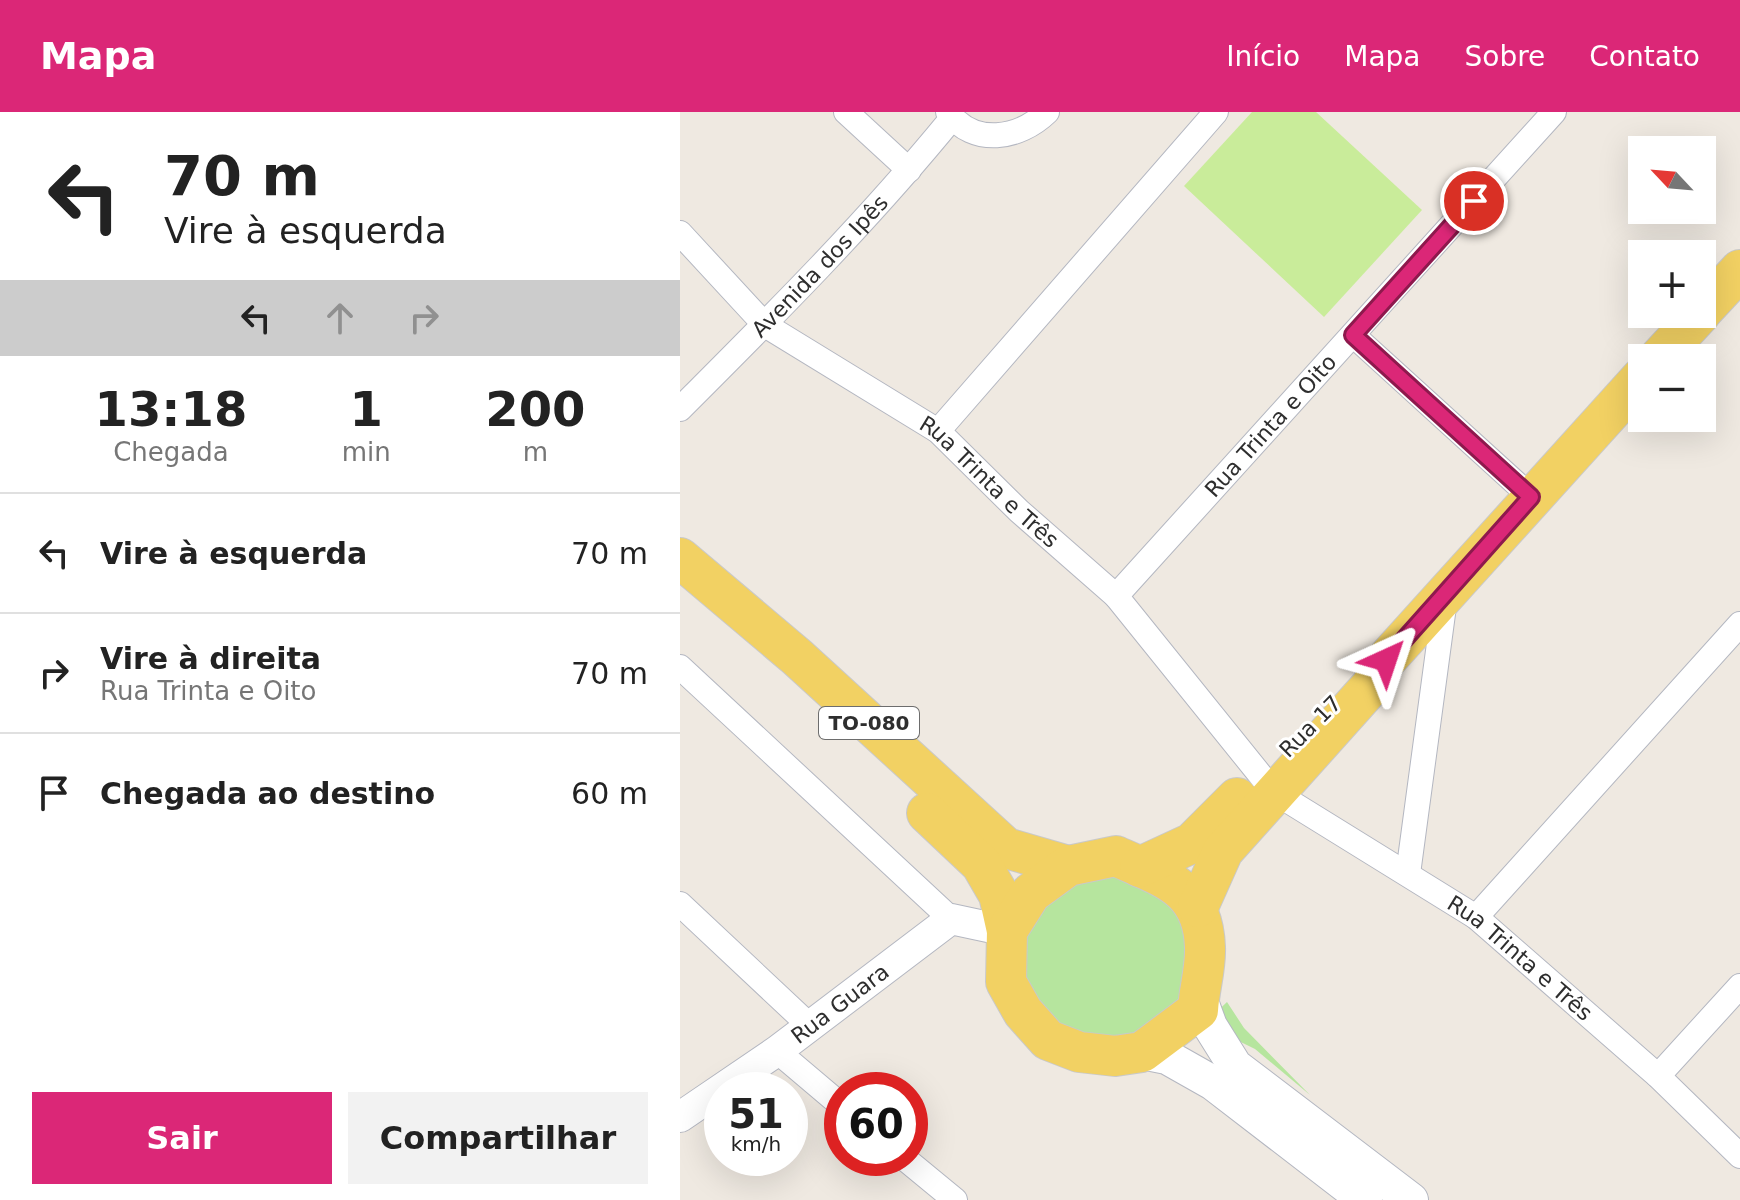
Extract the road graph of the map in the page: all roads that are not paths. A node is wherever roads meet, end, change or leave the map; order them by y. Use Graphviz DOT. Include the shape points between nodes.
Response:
graph roads {
  1 [pos="846,112"];
  2 [pos="1047,112"];
  3 [pos="1216,112"];
  4 [pos="1554,112"];
  5 [pos="950,115"];
  6 [pos="909,170"];
  7 [pos="680,233"];
  8 [pos="1739,273"];
  9 [pos="1716,297"];
  10 [pos="765,325"];
  11 [pos="1687,328"];
  12 [pos="1353,335"];
  13 [pos="1672,344"];
  14 [pos="1628,392"];
  15 [pos="680,409"];
  16 [pos="938,431"];
  17 [pos="1531,497"];
  18 [pos="680,561"];
  19 [pos="1446,593"];
  20 [pos="1116,596"];
  21 [pos="1740,624"];
  22 [pos="680,667"];
  23 [pos="1268,783"];
  24 [pos="1068,866"];
  25 [pos="1140,867"];
  26 [pos="1408,874"];
  27 [pos="680,904"];
  28 [pos="1198,907"];
  29 [pos="1476,917"];
  30 [pos="951,919"];
  31 [pos="1007,931"];
  32 [pos="1740,986"];
  33 [pos="1199,996"];
  34 [pos="810,1026"];
  35 [pos="777,1051"];
  36 [pos="1142,1052"];
  37 [pos="1658,1076"];
  38 [pos="824,1091"];
  39 [pos="680,1117"];
  40 [pos="1740,1156"];
  41 [pos="926,1176"];
  42 [pos="955,1200"];
  43 [pos="1365,1200"];
  44 [pos="1411,1200"];
  1 -- 6 [label="street"];
  2 -- 5 [label="street" via="1031,127 1000,136 970,130"];
  3 -- 16 [label="street"];
  4 -- 12 [label="street, Rua Trinta e Oito"];
  5 -- 6 [label="street, Avenida dos Ipês"];
  6 -- 10 [label="street, Avenida dos Ipês"];
  7 -- 10 [label="street, Rua Trinta e Três"];
  8 -- 9 [label="main road"];
  10 -- 15 [label="street, Avenida dos Ipês"];
  10 -- 16 [label="street, Rua Trinta e Três"];
  11 -- 13 [label="main road"];
  12 -- 17 [label="street"];
  12 -- 20 [label="street, Rua Trinta e Oito"];
  14 -- 17 [label="main road, Rua 17"];
  16 -- 20 [label="street, Rua Trinta e Três"];
  17 -- 19 [label="main road, Rua 17"];
  18 -- 24 [label="main road, TO-080" via="797,657 1006,848"];
  18 -- 31 [label="main road, TO-080" via="777,674 981,864 999,895"];
  19 -- 23 [label="main road, Rua 17" via="1386,660 1371,686"];
  19 -- 26 [label="street"];
  20 -- 23 [label="street, Rua Trinta e Três"];
  21 -- 29 [label="street"];
  22 -- 30 [label="street"];
  23 -- 25 [label="main road, Rua 17" via="1192,843"];
  23 -- 26 [label="street, Rua Trinta e Três"];
  23 -- 28 [label="main road, Rua 17" via="1223,851"];
  24 -- 25 [label="main road" via="1116,856"];
  24 -- 31 [label="main road" via="1031,893"];
  25 -- 28 [label="main road" via="1171,881"];
  26 -- 29 [label="street, Rua Trinta e Três"];
  27 -- 34 [label="street"];
  28 -- 33 [label="main road" via="1206,949"];
  29 -- 37 [label="street, Rua Trinta e Três"];
  30 -- 31 [label="street"];
  30 -- 34 [label="street, Rua Guara"];
  31 -- 36 [label="main road" via="1006,982 1048,1040 1079,1052"];
  32 -- 37 [label="street"];
  33 -- 36 [label="main road" via="1198,1010"];
  33 -- 44 [label="main road" via="1235,1066"];
  34 -- 35 [label="street, Rua Guara"];
  35 -- 38 [label="street"];
  35 -- 39 [label="street, Rua Guara"];
  36 -- 43 [label="main road" via="1167,1057 1213,1083"];
  37 -- 40 [label="street, Rua Trinta e Três"];
  41 -- 42 [label="street"];
}
